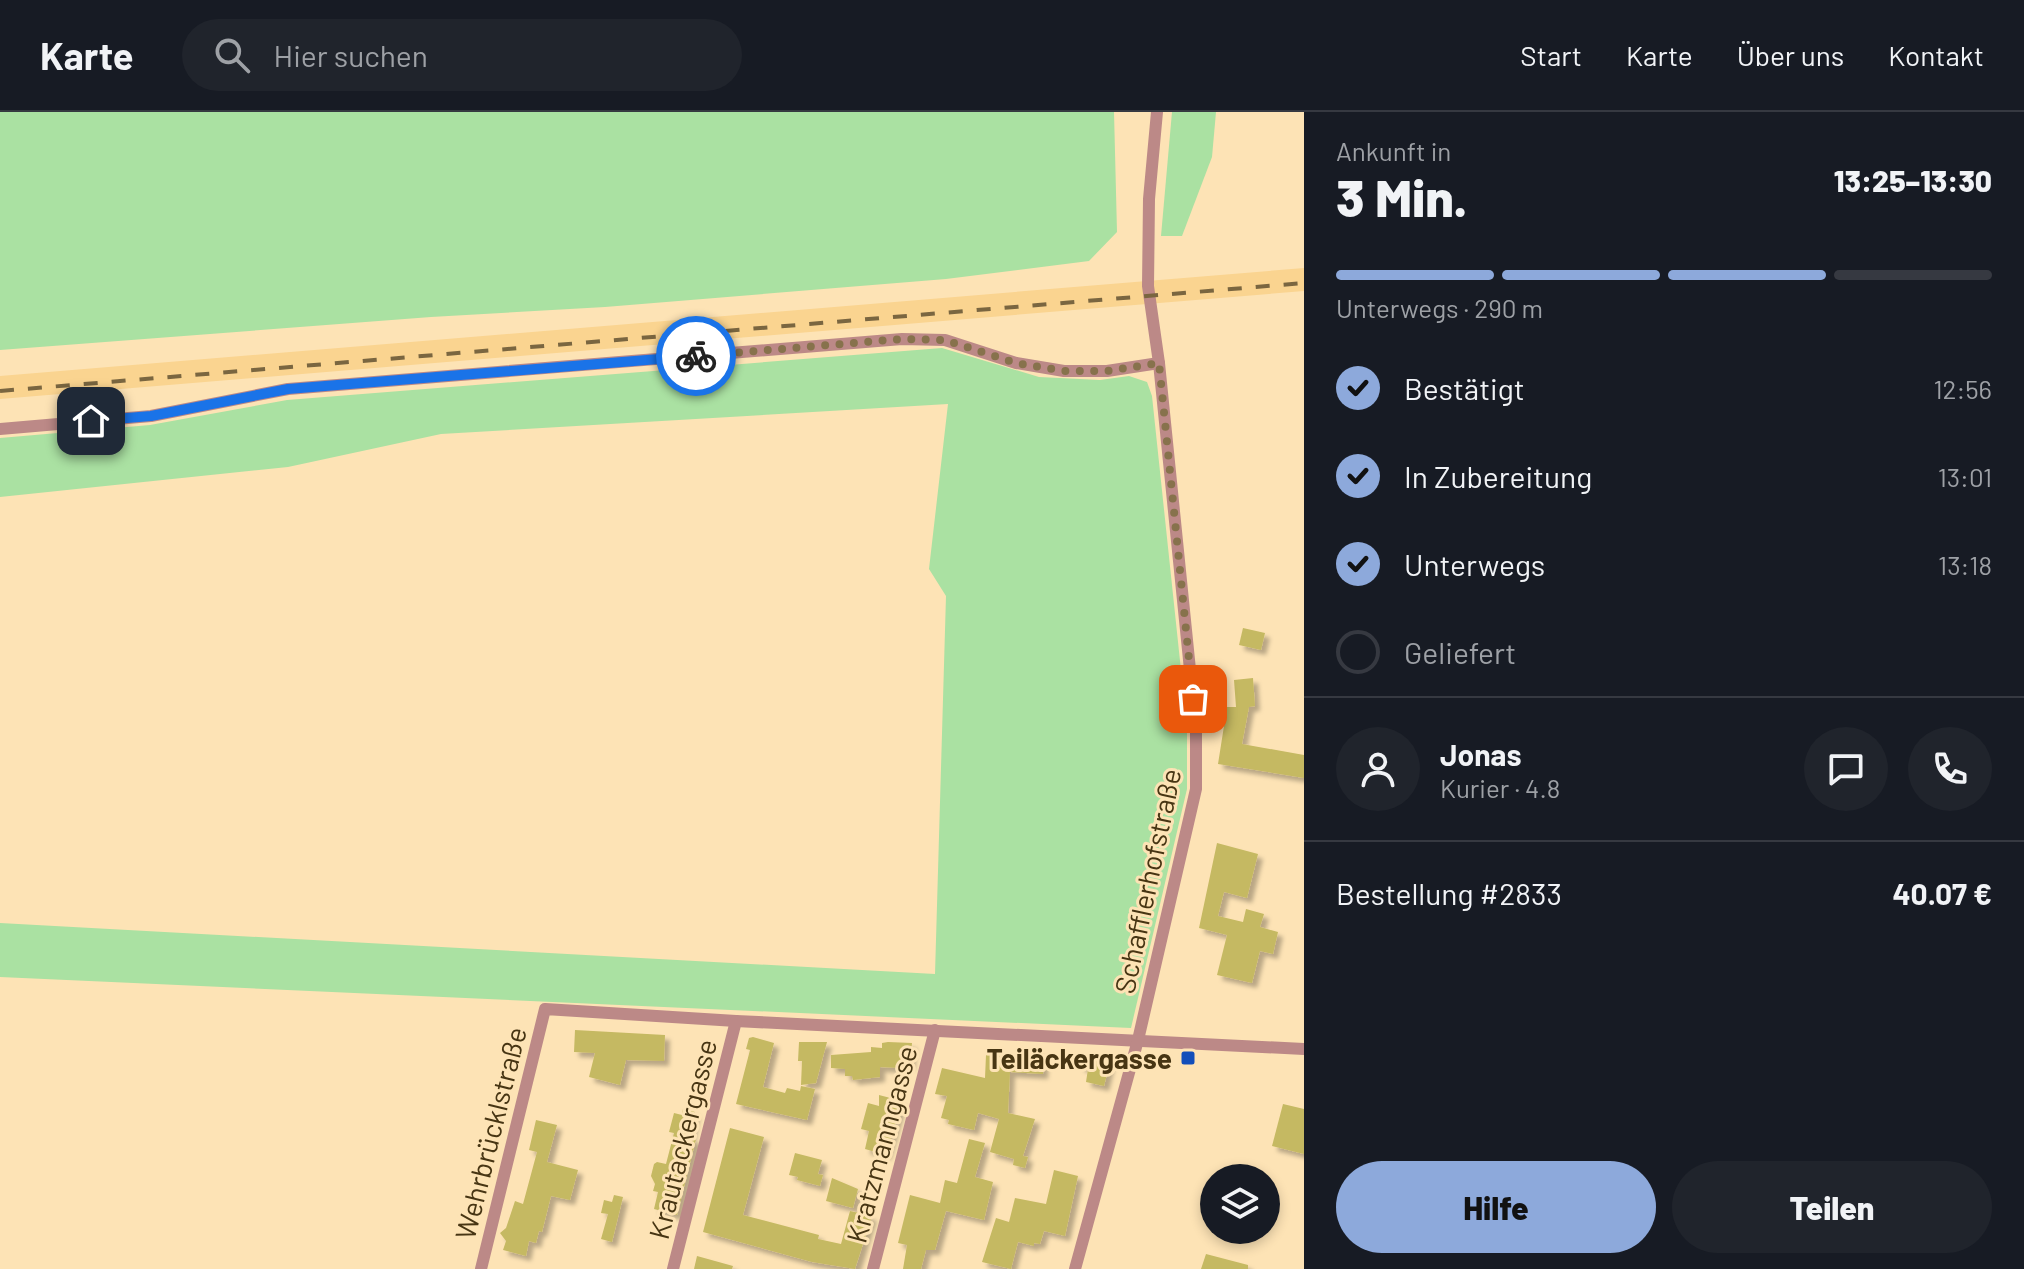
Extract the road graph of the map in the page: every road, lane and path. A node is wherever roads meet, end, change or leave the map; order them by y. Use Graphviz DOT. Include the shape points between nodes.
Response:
graph roads {
  1 [pos="1157,112"];
  2 [pos="1159,363"];
  3 [pos="0,429"];
  4 [pos="736,1021"];
  5 [pos="935,1030"];
  6 [pos="1138,1040"];
  7 [pos="1304,1049"];
  8 [pos="481,1269"];
  9 [pos="673,1269"];
  10 [pos="873,1269"];
  11 [pos="1075,1269"];
  1 -- 2 [label="street, Schafflerhofstraße" via="1148,286"];
  2 -- 3 [label="street" via="1064,371 1016,363 945,340 902,339 288,389 151,416"];
  2 -- 6 [label="street, Schafflerhofstraße" via="1196,729 1196,789"];
  4 -- 5 [label="street"];
  4 -- 8 [label="street, Wehrbrücklstraße" via="545,1009"];
  4 -- 9 [label="street, Krautackergasse"];
  5 -- 6 [label="street"];
  5 -- 10 [label="street, Kratzmanngasse"];
  6 -- 7 [label="street"];
  6 -- 11 [label="street, Schafflerhofstraße"];
}
